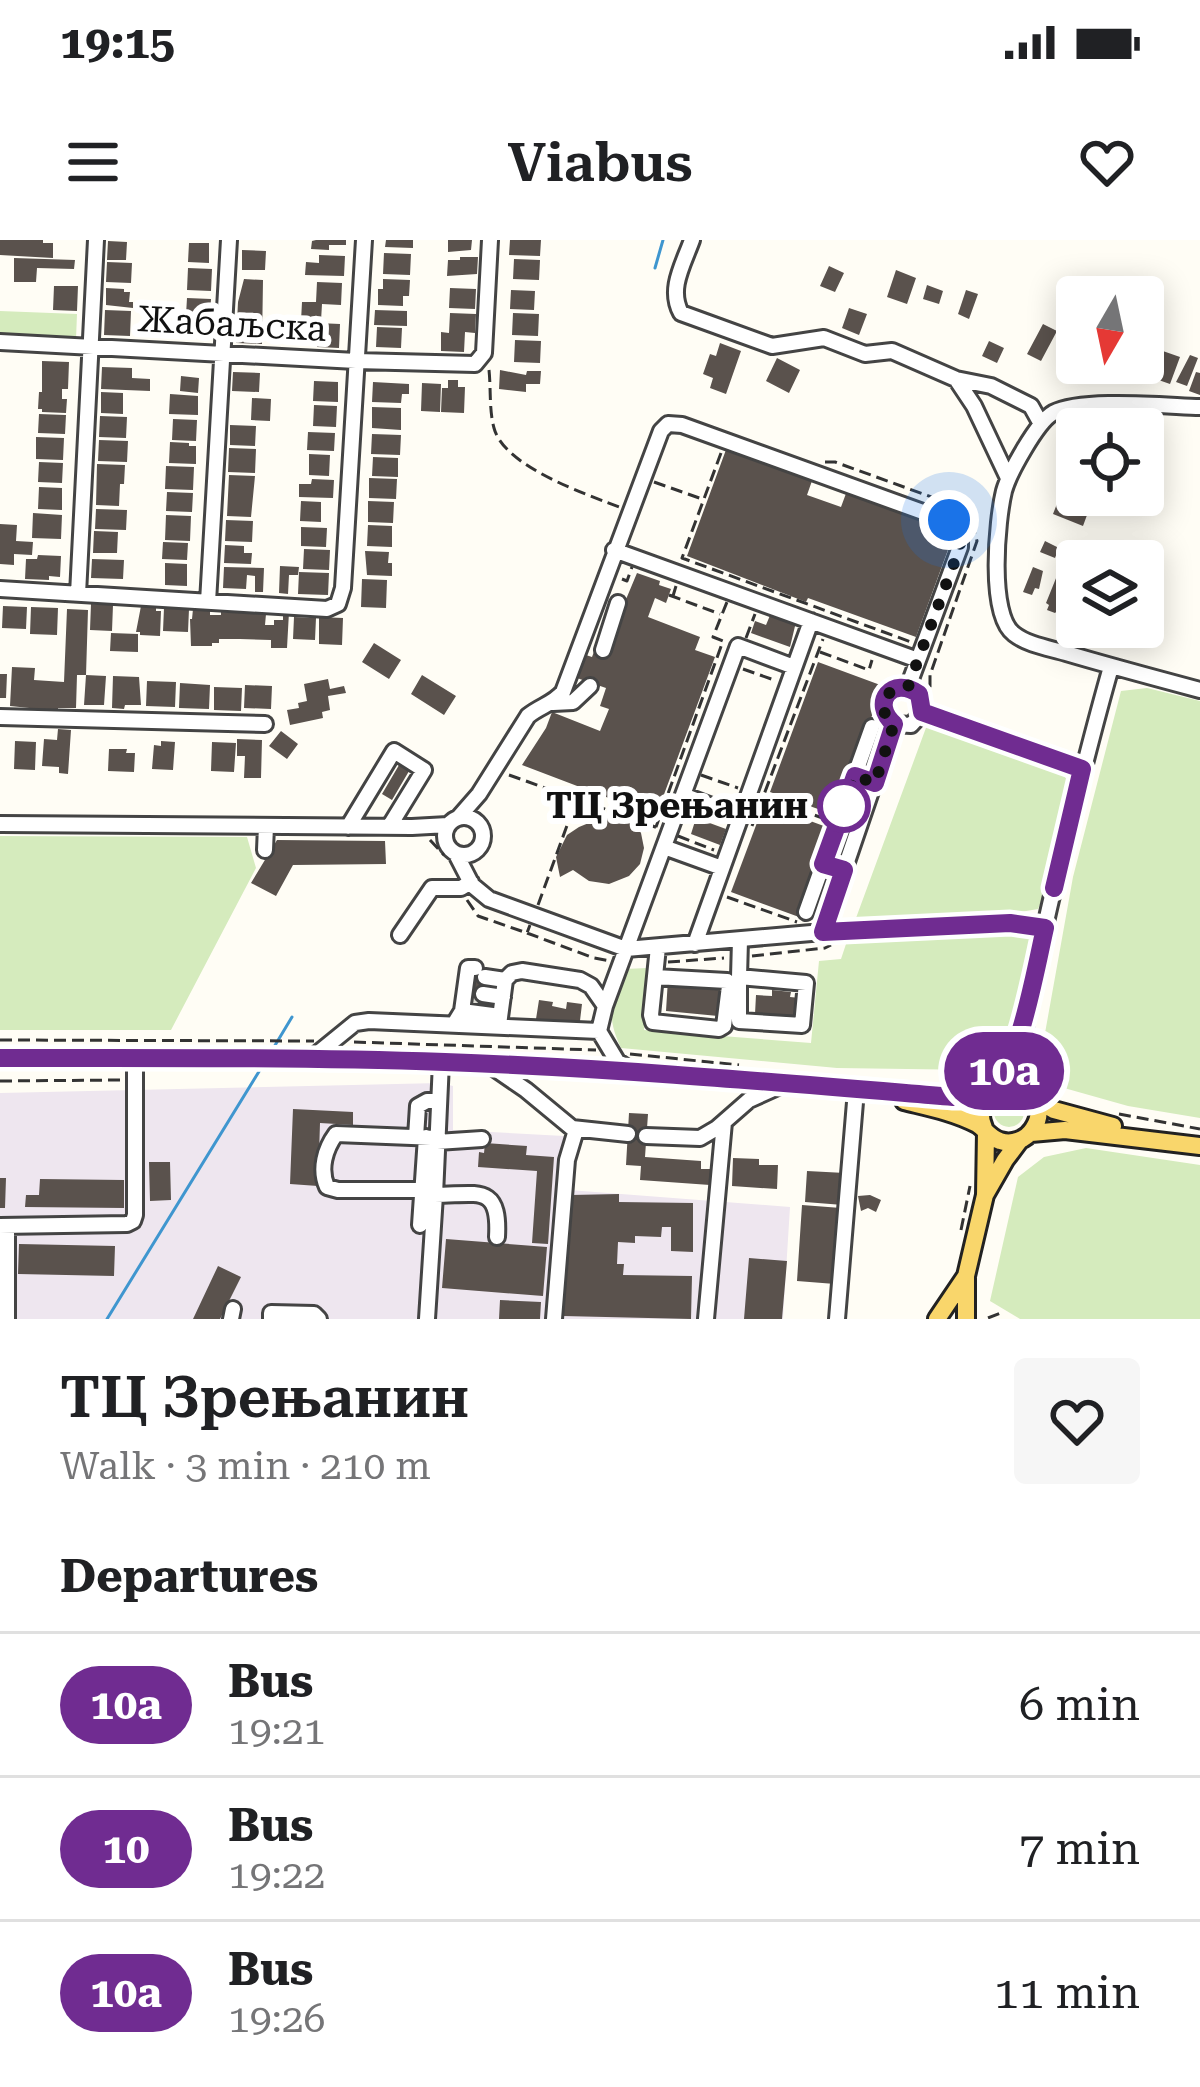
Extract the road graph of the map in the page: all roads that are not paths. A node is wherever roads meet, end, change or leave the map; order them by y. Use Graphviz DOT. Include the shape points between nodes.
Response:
graph roads {
  1 [pos="96,240"];
  2 [pos="229,240"];
  3 [pos="364,240"];
  4 [pos="490,240"];
  5 [pos="692,240"];
  6 [pos="0,342"];
  7 [pos="90,346"];
  8 [pos="223,354"];
  9 [pos="356,361"];
  10 [pos="956,379"];
  11 [pos="1200,407"];
  12 [pos="1041,424"];
  13 [pos="1009,478"];
  14 [pos="614,550"];
  15 [pos="0,589"];
  16 [pos="78,594"];
  17 [pos="598,596"];
  18 [pos="208,602"];
  19 [pos="811,621"];
  20 [pos="603,650"];
  21 [pos="921,653"];
  22 [pos="794,667"];
  23 [pos="1112,667"];
  24 [pos="590,686"];
  25 [pos="908,687"];
  26 [pos="1200,690"];
  27 [pos="554,703"];
  28 [pos="922,712"];
  29 [pos="0,717"];
  30 [pos="265,724"];
  31 [pos="894,724"];
  32 [pos="872,727"];
  33 [pos="1082,769"];
  34 [pos="855,776"];
  35 [pos="875,783"];
  36 [pos="682,795"];
  37 [pos="741,817"];
  38 [pos="0,824"];
  39 [pos="456,825"];
  40 [pos="266,826"];
  41 [pos="348,827"];
  42 [pos="389,827"];
  43 [pos="663,836"];
  44 [pos="265,850"];
  45 [pos="462,854"];
  46 [pos="725,861"];
  47 [pos="823,864"];
  48 [pos="844,870"];
  49 [pos="469,879"];
  50 [pos="806,912"];
  51 [pos="1045,928"];
  52 [pos="823,932"];
  53 [pos="400,935"];
  54 [pos="740,940"];
  55 [pos="695,944"];
  56 [pos="658,947"];
  57 [pos="626,949"];
  58 [pos="655,977"];
  59 [pos="739,977"];
  60 [pos="505,980"];
  61 [pos="469,1002"];
  62 [pos="605,1006"];
  63 [pos="501,1011"];
  64 [pos="1027,1011"];
  65 [pos="599,1031"];
  66 [pos="611,1052"];
  67 [pos="0,1058"];
  68 [pos="135,1058"];
  69 [pos="312,1058"];
  70 [pos="441,1062"];
  71 [pos="486,1064"];
  72 [pos="596,1069"];
  73 [pos="632,1071"];
  74 [pos="789,1083"];
  75 [pos="990,1084"];
  76 [pos="856,1090"];
  77 [pos="1033,1095"];
  78 [pos="724,1122"];
  79 [pos="576,1130"];
  80 [pos="985,1130"];
  81 [pos="628,1134"];
  82 [pos="646,1136"];
  83 [pos="1025,1137"];
  84 [pos="429,1139"];
  85 [pos="482,1139"];
  86 [pos="1172,1141"];
  87 [pos="1200,1146"];
  88 [pos="428,1193"];
  89 [pos="985,1195"];
  90 [pos="420,1225"];
  91 [pos="3,1226"];
  92 [pos="497,1237"];
  93 [pos="966,1276"];
  94 [pos="981,1318"];
  95 [pos="8,1319"];
  96 [pos="271,1319"];
  97 [pos="320,1319"];
  98 [pos="428,1319"];
  99 [pos="554,1319"];
  100 [pos="706,1319"];
  101 [pos="837,1319"];
  102 [pos="937,1319"];
  1 -- 7 [label="street"];
  2 -- 8 [label="street"];
  3 -- 9 [label="street"];
  4 -- 9 [label="street, Жабаљска" via="484,356 476,364"];
  5 -- 10 [label="street" via="674,292 681,313 772,346 824,338 865,354 892,352"];
  6 -- 7 [label="street, Жабаљска"];
  7 -- 8 [label="street, Жабаљска"];
  7 -- 16 [label="street"];
  8 -- 9 [label="street, Жабаљска"];
  8 -- 18 [label="street"];
  9 -- 18 [label="street" via="338,604"];
  10 -- 12 [label="street" via="1031,406"];
  10 -- 13 [label="street"];
  11 -- 12 [label="street" via="1082,406"];
  12 -- 13 [label="street"];
  13 -- 23 [label="street" via="997,566 1006,626 1034,644"];
  14 -- 17 [label="street"];
  14 -- 19 [label="street"];
  14 -- 21 [label="street" via="661,431 682,424 956,524 960,547"];
  15 -- 16 [label="street"];
  16 -- 18 [label="street"];
  17 -- 20 [label="street" via="620,604"];
  17 -- 27 [label="street"];
  19 -- 21 [label="street" via="830,620"];
  19 -- 22 [label="street"];
  21 -- 25 [label="street"];
  22 -- 36 [label="street" via="737,646 685,769"];
  22 -- 37 [label="street" via="757,795"];
  23 -- 26 [label="street"];
  23 -- 33 [label="street"];
  24 -- 27 [label="street" via="573,702"];
  25 -- 28 [label="street" via="922,699"];
  25 -- 31 [label="street" via="885,697"];
  27 -- 39 [label="street" via="528,716"];
  28 -- 31 [label="street" via="911,725"];
  28 -- 33 [label="street"];
  29 -- 30 [label="street"];
  31 -- 35 [label="street"];
  32 -- 34 [label="street"];
  33 -- 51 [label="street"];
  34 -- 35 [label="street"];
  34 -- 47 [label="street"];
  35 -- 48 [label="street"];
  36 -- 37 [label="street"];
  36 -- 43 [label="street"];
  37 -- 46 [label="street"];
  38 -- 40 [label="street"];
  39 -- 42 [label="street"];
  39 -- 45 [label="street" via="448,848"];
  39 -- 45 [label="street" via="481,827 477,850"];
  40 -- 41 [label="street"];
  40 -- 44 [label="street"];
  41 -- 42 [label="street"];
  41 -- 42 [label="street" via="394,751 424,770"];
  43 -- 46 [label="street"];
  43 -- 57 [label="street"];
  45 -- 49 [label="street"];
  46 -- 55 [label="street"];
  47 -- 48 [label="street"];
  47 -- 50 [label="street"];
  48 -- 52 [label="street"];
  49 -- 53 [label="street" via="461,888 432,888"];
  49 -- 57 [label="street" via="489,899"];
  51 -- 52 [label="street"];
  51 -- 64 [label="street"];
  52 -- 54 [label="street"];
  54 -- 55 [label="street"];
  54 -- 59 [label="street"];
  55 -- 56 [label="street"];
  56 -- 57 [label="street"];
  56 -- 58 [label="street"];
  57 -- 62 [label="street"];
  58 -- 58 [label="street" via="653,1022 724,1026 727,981"];
  59 -- 59 [label="street" via="739,1021 802,1025 806,983"];
  60 -- 61 [label="street" via="478,973"];
  60 -- 62 [label="street" via="522,970 580,980"];
  60 -- 63 [label="street"];
  61 -- 63 [label="street"];
  61 -- 63 [label="street"];
  61 -- 69 [label="street" via="355,1024"];
  62 -- 65 [label="street"];
  63 -- 65 [label="street"];
  64 -- 75 [label="street" via="1010,1058"];
  64 -- 77 [label="street" via="1025,1076"];
  65 -- 66 [label="street"];
  66 -- 72 [label="street"];
  66 -- 73 [label="street"];
  67 -- 68 [label="main road"];
  68 -- 69 [label="main road"];
  68 -- 91 [label="street" via="133,1221"];
  69 -- 70 [label="main road"];
  70 -- 71 [label="main road"];
  70 -- 84 [label="street" via="440,1101 418,1106"];
  71 -- 72 [label="main road"];
  71 -- 79 [label="street"];
  72 -- 73 [label="main road"];
  73 -- 74 [label="main road"];
  74 -- 76 [label="main road"];
  74 -- 78 [label="street" via="749,1100"];
  75 -- 76 [label="main road" via="953,1097"];
  75 -- 77 [label="main road" via="1018,1084"];
  75 -- 80 [label="main road" via="980,1110"];
  76 -- 80 [label="main road"];
  76 -- 101 [label="street"];
  77 -- 83 [label="main road" via="1038,1117"];
  77 -- 86 [label="main road" via="1063,1113"];
  78 -- 82 [label="street" via="700,1138"];
  78 -- 100 [label="street"];
  79 -- 81 [label="street"];
  79 -- 99 [label="street"];
  80 -- 83 [label="main road" via="998,1140"];
  80 -- 89 [label="main road"];
  83 -- 86 [label="main road" via="1065,1130"];
  83 -- 89 [label="main road"];
  84 -- 85 [label="street"];
  84 -- 88 [label="street"];
  84 -- 88 [label="street" via="336,1134 323,1179 338,1190"];
  86 -- 87 [label="main road"];
  88 -- 90 [label="street"];
  88 -- 92 [label="street" via="490,1198"];
  88 -- 98 [label="street"];
  89 -- 93 [label="main road"];
  91 -- 95 [label="street"];
  93 -- 94 [label="main road"];
  93 -- 102 [label="main road"];
  96 -- 97 [label="street"];
}
